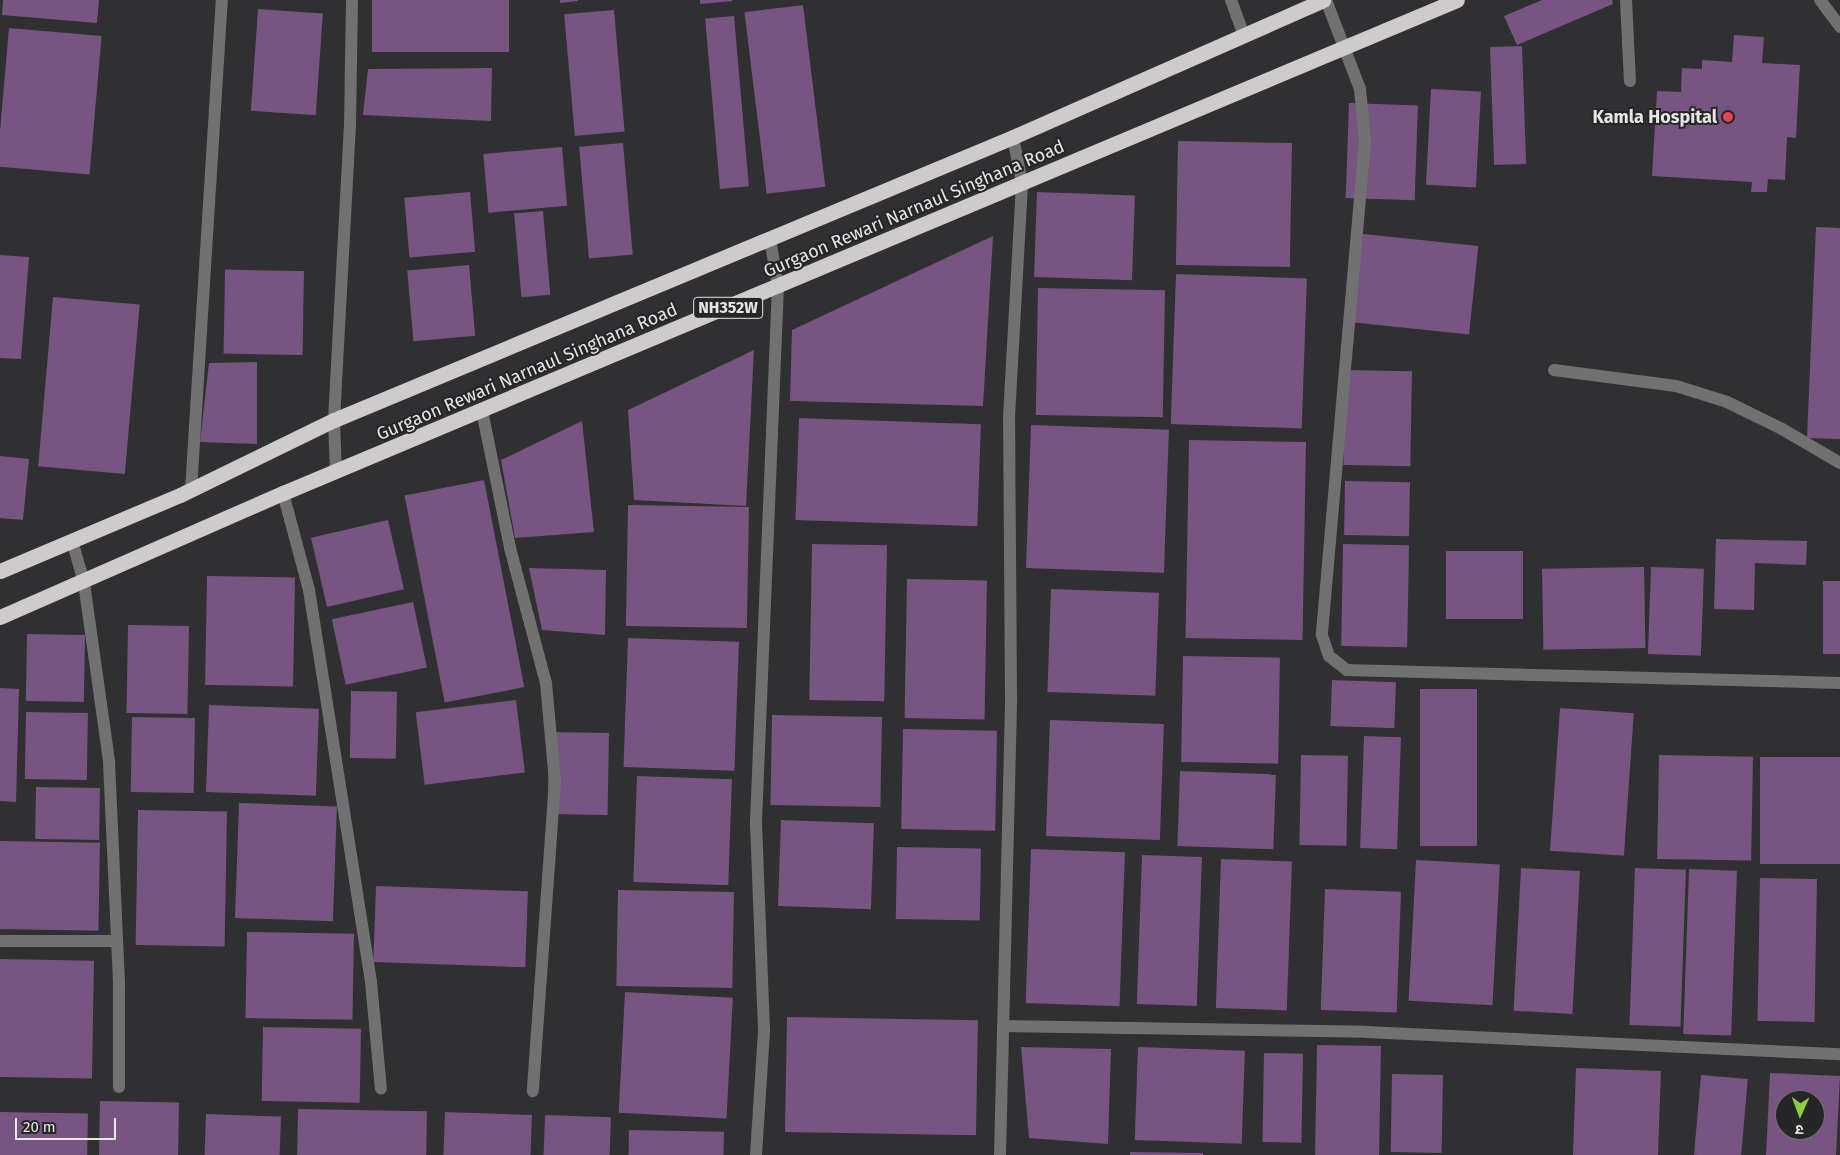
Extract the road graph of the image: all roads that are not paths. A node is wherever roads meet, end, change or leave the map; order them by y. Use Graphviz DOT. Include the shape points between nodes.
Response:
graph roads {
  1 [pos="222,0"];
  2 [pos="352,0"];
  3 [pos="1231,0"];
  4 [pos="1325,0"];
  5 [pos="1457,0"];
  6 [pos="1626,0"];
  7 [pos="1820,0"];
  8 [pos="1840,27"];
  9 [pos="1244,35"];
  10 [pos="1347,49"];
  11 [pos="1630,81"];
  12 [pos="1013,137"];
  13 [pos="1022,184"];
  14 [pos="770,238"];
  15 [pos="778,287"];
  16 [pos="1554,370"];
  17 [pos="482,411"];
  18 [pos="334,420"];
  19 [pos="1840,463"];
  20 [pos="336,473"];
  21 [pos="191,490"];
  22 [pos="283,493"];
  23 [pos="72,540"];
  24 [pos="0,571"];
  25 [pos="84,582"];
  26 [pos="0,617"];
  27 [pos="1840,683"];
  28 [pos="0,941"];
  29 [pos="117,941"];
  30 [pos="1003,1026"];
  31 [pos="1840,1054"];
  32 [pos="119,1087"];
  33 [pos="381,1088"];
  34 [pos="533,1091"];
  35 [pos="756,1155"];
  36 [pos="1000,1155"];
  1 -- 21 [label="street"];
  2 -- 18 [label="street" via="350,126"];
  3 -- 9 [label="street"];
  4 -- 9 [label="highway, NH352W"];
  4 -- 10 [label="street"];
  5 -- 10 [label="highway, Gurgaon Rewari Narnaul Singhana Road / NH352W"];
  6 -- 11 [label="street"];
  7 -- 8 [label="street"];
  9 -- 12 [label="highway, NH352W"];
  10 -- 13 [label="highway, Gurgaon Rewari Narnaul Singhana Road / NH352W"];
  10 -- 27 [label="street" via="1360,89 1366,141 1322,635 1329,656 1347,670"];
  12 -- 13 [label="street"];
  12 -- 14 [label="highway, NH352W"];
  13 -- 15 [label="highway, Gurgaon Rewari Narnaul Singhana Road / NH352W"];
  13 -- 30 [label="street" via="1009,417 1011,696"];
  14 -- 15 [label="street"];
  14 -- 18 [label="highway, NH352W"];
  15 -- 17 [label="highway, Gurgaon Rewari Narnaul Singhana Road / NH352W"];
  15 -- 35 [label="street" via="756,822 764,1031"];
  16 -- 19 [label="street" via="1676,386 1727,402"];
  17 -- 20 [label="highway, Gurgaon Rewari Narnaul Singhana Road / NH352W"];
  17 -- 34 [label="street" via="510,548 546,683 555,781"];
  18 -- 20 [label="street"];
  18 -- 21 [label="highway, NH352W"];
  20 -- 22 [label="highway, Gurgaon Rewari Narnaul Singhana Road / NH352W"];
  21 -- 23 [label="highway, NH352W"];
  22 -- 25 [label="highway, Gurgaon Rewari Narnaul Singhana Road / NH352W"];
  22 -- 33 [label="street" via="309,590 370,982"];
  23 -- 24 [label="highway, NH352W"];
  23 -- 25 [label="street"];
  25 -- 26 [label="highway, Gurgaon Rewari Narnaul Singhana Road / NH352W"];
  25 -- 29 [label="street" via="109,762"];
  28 -- 29 [label="street"];
  29 -- 32 [label="street"];
  30 -- 31 [label="street" via="1366,1032"];
  30 -- 36 [label="street"];
}
